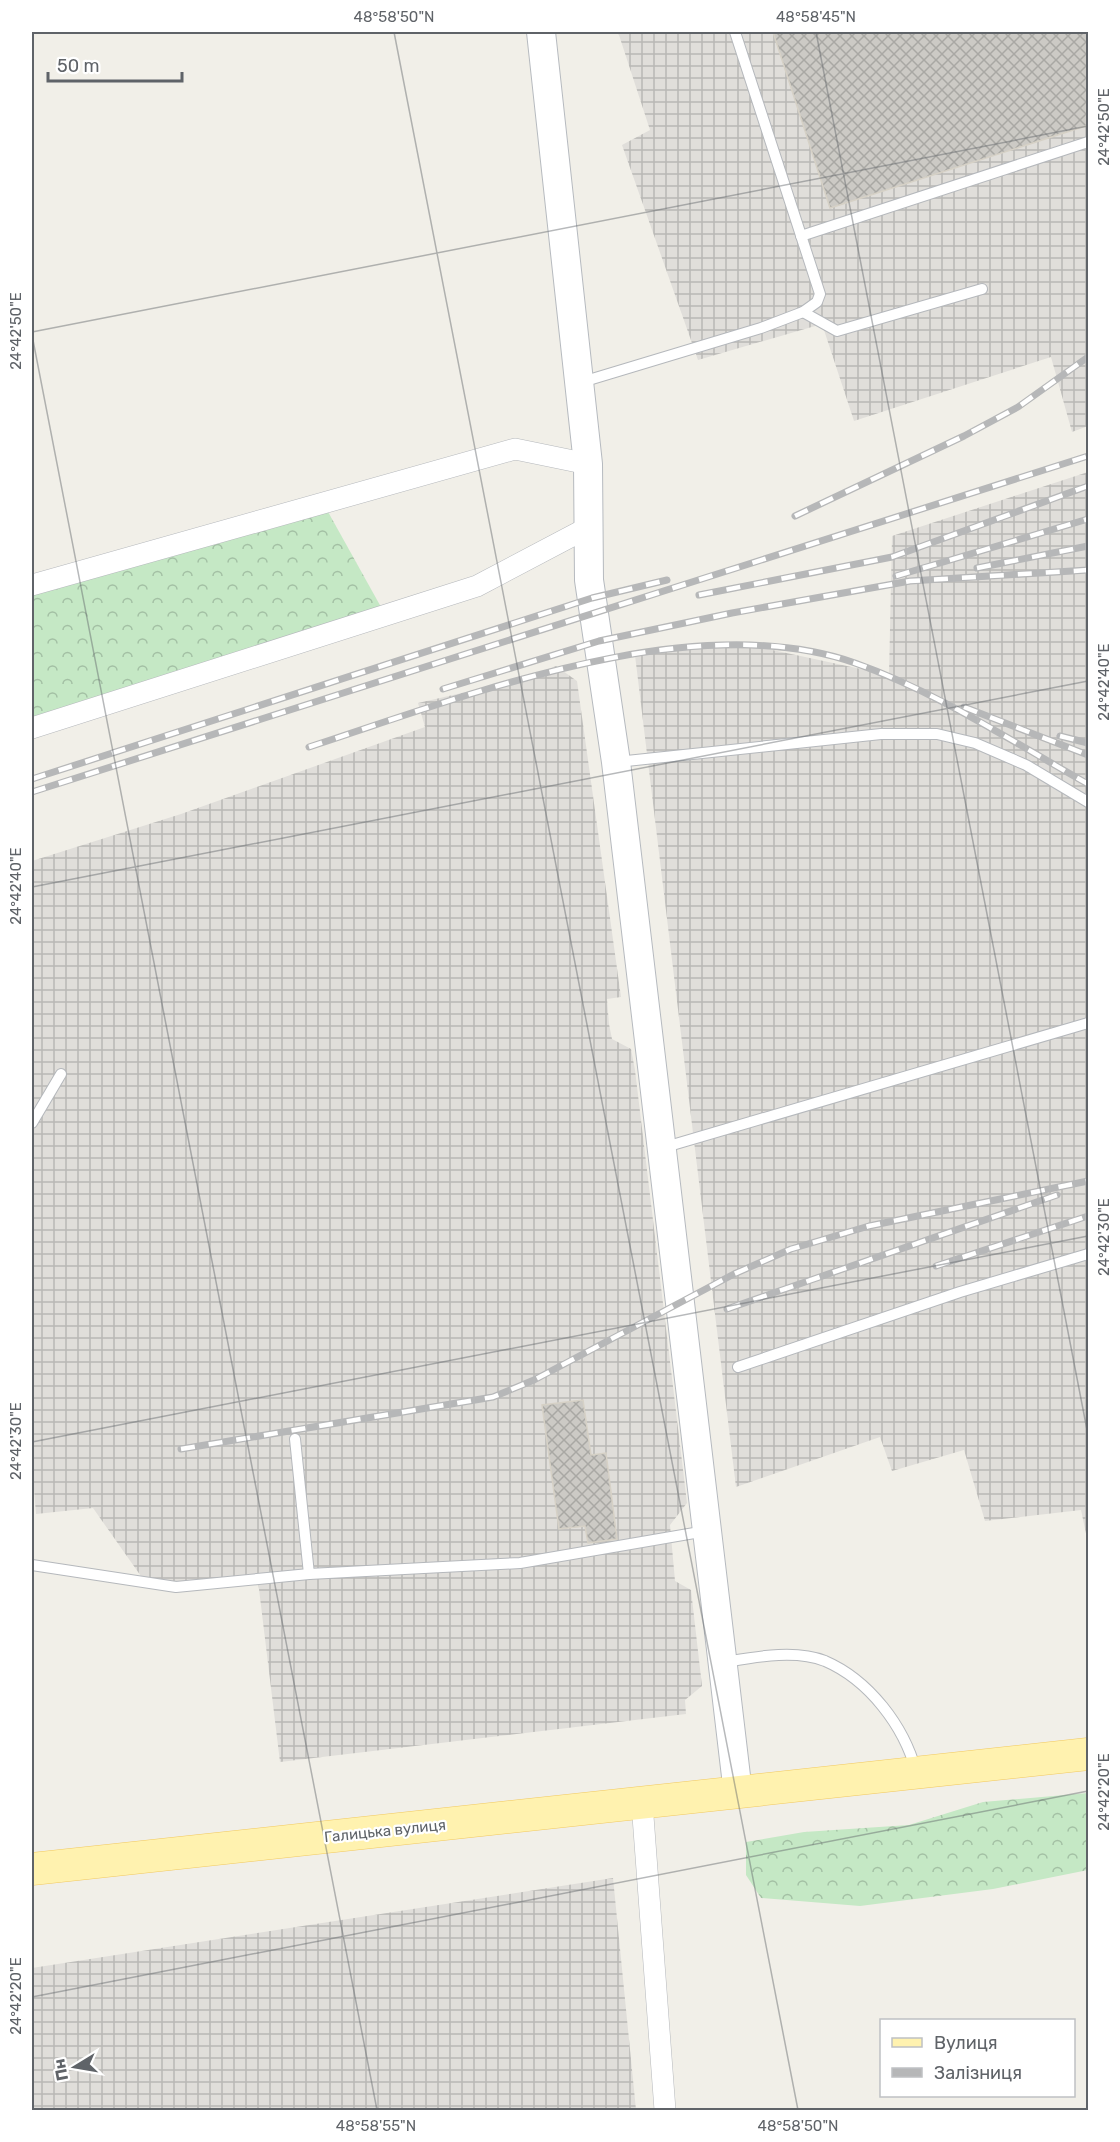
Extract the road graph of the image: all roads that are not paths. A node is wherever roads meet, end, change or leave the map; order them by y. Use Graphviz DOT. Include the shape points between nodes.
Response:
graph roads {
  1 [pos="541,32"];
  2 [pos="735,32"];
  3 [pos="1089,142"];
  4 [pos="801,236"];
  5 [pos="982,289"];
  6 [pos="803,312"];
  7 [pos="579,383"];
  8 [pos="588,464"];
  9 [pos="588,528"];
  10 [pos="32,585"];
  11 [pos="32,728"];
  12 [pos="616,762"];
  13 [pos="1089,802"];
  14 [pos="1089,1023"];
  15 [pos="61,1074"];
  16 [pos="32,1123"];
  17 [pos="662,1148"];
  18 [pos="1089,1254"];
  19 [pos="738,1367"];
  20 [pos="295,1440"];
  21 [pos="706,1531"];
  22 [pos="32,1565"];
  23 [pos="309,1574"];
  24 [pos="722,1663"];
  25 [pos="1089,1754"];
  26 [pos="917,1772"];
  27 [pos="738,1793"];
  28 [pos="642,1803"];
  29 [pos="32,1869"];
  30 [pos="665,2110"];
  1 -- 7 [label="street"];
  2 -- 4 [label="lane"];
  3 -- 4 [label="lane"];
  4 -- 6 [label="lane" via="819,294 817,302"];
  5 -- 6 [label="lane" via="837,331"];
  6 -- 7 [label="lane"];
  7 -- 8 [label="street"];
  8 -- 9 [label="street"];
  8 -- 10 [label="street" via="515,449"];
  9 -- 11 [label="street" via="477,586"];
  9 -- 12 [label="street" via="589,580"];
  12 -- 13 [label="lane" via="881,734 937,734 975,742 1016,760"];
  12 -- 17 [label="street"];
  14 -- 17 [label="lane"];
  15 -- 16 [label="lane"];
  17 -- 21 [label="street"];
  18 -- 19 [label="lane" via="960,1292"];
  20 -- 23 [label="lane"];
  21 -- 23 [label="lane" via="520,1563"];
  21 -- 24 [label="street"];
  22 -- 23 [label="lane" via="176,1587"];
  24 -- 26 [label="lane" via="785,1655 824,1661 875,1697 902,1734"];
  24 -- 27 [label="street"];
  25 -- 26 [label="main road, Галицька вулиця"];
  26 -- 27 [label="main road, Галицька вулиця"];
  27 -- 28 [label="main road, Галицька вулиця"];
  28 -- 29 [label="main road, Галицька вулиця"];
  28 -- 30 [label="street"];
}
